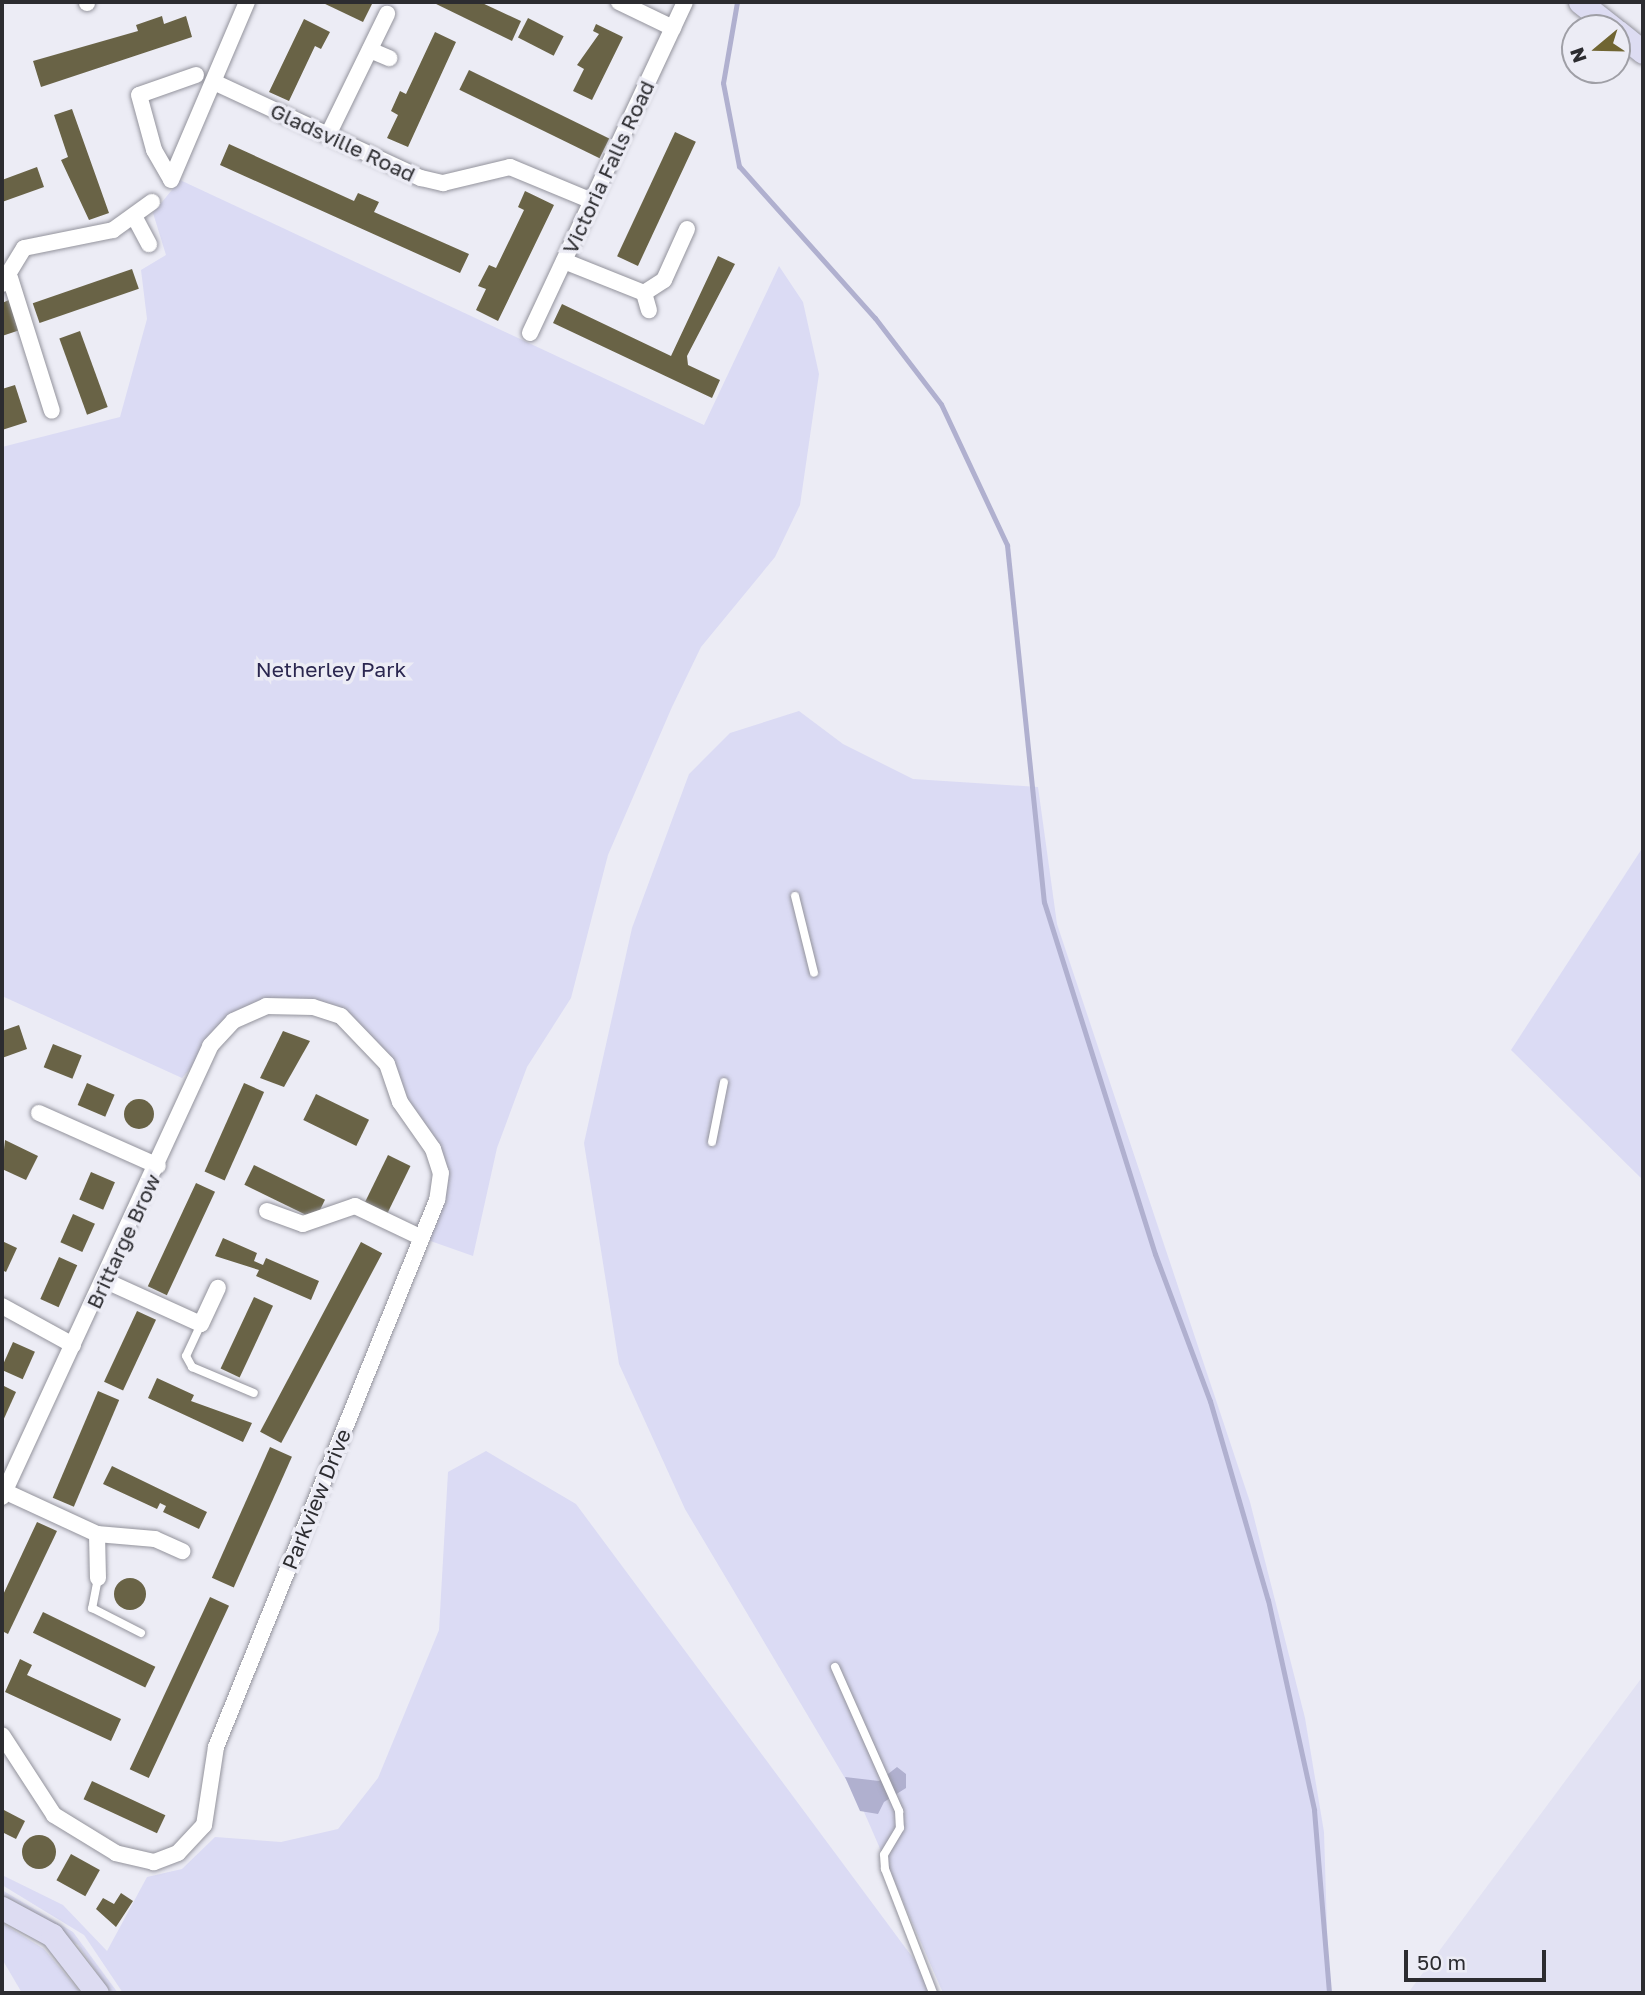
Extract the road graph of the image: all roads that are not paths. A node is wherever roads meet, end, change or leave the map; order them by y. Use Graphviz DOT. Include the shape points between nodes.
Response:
graph roads {
  1 [pos="247,2"];
  2 [pos="618,2"];
  3 [pos="685,2"];
  4 [pos="1580,2"];
  5 [pos="387,14"];
  6 [pos="1596,14"];
  7 [pos="673,28"];
  8 [pos="370,50"];
  9 [pos="389,58"];
  10 [pos="196,75"];
  11 [pos="215,83"];
  12 [pos="328,135"];
  13 [pos="592,201"];
  14 [pos="152,202"];
  15 [pos="134,216"];
  16 [pos="687,229"];
  17 [pos="149,244"];
  18 [pos="564,261"];
  19 [pos="6,281"];
  20 [pos="644,293"];
  21 [pos="649,310"];
  22 [pos="530,333"];
  23 [pos="52,411"];
  24 [pos="795,896"];
  25 [pos="814,973"];
  26 [pos="266,1006"];
  27 [pos="724,1082"];
  28 [pos="39,1113"];
  29 [pos="712,1142"];
  30 [pos="158,1166"];
  31 [pos="267,1211"];
  32 [pos="422,1238"];
  33 [pos="106,1281"];
  34 [pos="218,1288"];
  35 [pos="2,1306"];
  36 [pos="201,1324"];
  37 [pos="72,1345"];
  38 [pos="254,1392"];
  39 [pos="3,1494"];
  40 [pos="97,1534"];
  41 [pos="182,1551"];
  42 [pos="98,1578"];
  43 [pos="141,1633"];
  44 [pos="835,1667"];
  45 [pos="2,1735"];
  46 [pos="2,1908"];
  47 [pos="97,1993"];
  48 [pos="933,1993"];
  1 -- 11 [label="street"];
  2 -- 7 [label="street"];
  3 -- 7 [label="street, Victoria Falls Road"];
  4 -- 6 [label="main road"];
  5 -- 8 [label="street"];
  7 -- 13 [label="street, Victoria Falls Road"];
  8 -- 9 [label="street"];
  8 -- 12 [label="street"];
  10 -- 11 [label="street" via="139,95 154,150 171,180"];
  11 -- 12 [label="street, Gladsville Road"];
  12 -- 13 [label="street, Gladsville Road" via="421,178 443,183 510,167"];
  13 -- 18 [label="street, Victoria Falls Road"];
  14 -- 15 [label="street"];
  15 -- 17 [label="street"];
  15 -- 19 [label="street" via="113,230 24,248"];
  16 -- 20 [label="street" via="664,280"];
  18 -- 20 [label="street"];
  18 -- 22 [label="street, Victoria Falls Road"];
  19 -- 23 [label="street"];
  20 -- 21 [label="street"];
  24 -- 25 [label="lane"];
  26 -- 30 [label="street, Brittarge Brow" via="233,1021 210,1046"];
  26 -- 32 [label="street, Parkview Drive" via="313,1006 341,1016 387,1064 400,1102 433,1149 441,1173"];
  27 -- 29 [label="lane"];
  28 -- 30 [label="street"];
  30 -- 33 [label="street, Brittarge Brow"];
  31 -- 32 [label="street" via="303,1224 355,1206"];
  32 -- 45 [label="street, Parkview Drive" via="216,1747 204,1825 178,1853 154,1862 117,1853 54,1815"];
  33 -- 36 [label="street"];
  33 -- 37 [label="street, Brittarge Brow"];
  34 -- 36 [label="street"];
  35 -- 37 [label="street"];
  36 -- 38 [label="lane" via="186,1356 192,1367"];
  37 -- 39 [label="street, Brittarge Brow"];
  39 -- 40 [label="street"];
  40 -- 41 [label="street" via="155,1539"];
  40 -- 42 [label="street"];
  42 -- 43 [label="lane" via="92,1608"];
  44 -- 48 [label="lane" via="892,1800 900,1828 884,1854 885,1869"];
  46 -- 47 [label="main road" via="52,1935"];
}
